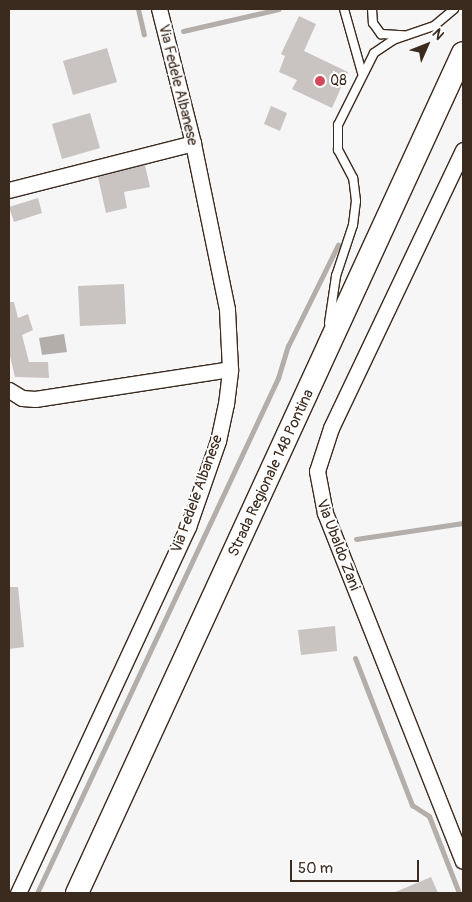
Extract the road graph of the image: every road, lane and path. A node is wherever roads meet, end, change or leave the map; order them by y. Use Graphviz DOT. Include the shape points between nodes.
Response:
graph roads {
  1 [pos="160,9"];
  2 [pos="344,9"];
  3 [pos="372,9"];
  4 [pos="454,9"];
  5 [pos="407,35"];
  6 [pos="463,53"];
  7 [pos="362,73"];
  8 [pos="192,143"];
  9 [pos="463,150"];
  10 [pos="9,190"];
  11 [pos="325,355"];
  12 [pos="230,369"];
  13 [pos="9,390"];
  14 [pos="463,861"];
  15 [pos="18,893"];
  16 [pos="77,893"];
  1 -- 8 [label="street, Via Fedele Albanese"];
  2 -- 7 [label="lane"];
  3 -- 5 [label="lane" via="373,23 381,34"];
  4 -- 5 [label="lane" via="434,26"];
  5 -- 7 [label="lane" via="378,50"];
  6 -- 11 [label="main road, Strada Regionale 148 Pontina"];
  7 -- 11 [label="lane" via="337,130 338,150 353,178 356,201 336,276"];
  8 -- 10 [label="street"];
  8 -- 12 [label="street, Via Fedele Albanese" via="227,309"];
  9 -- 14 [label="street, Via Ubaldo Zani" via="331,428 317,472 325,513"];
  11 -- 16 [label="main road, Strada Regionale 148 Pontina"];
  12 -- 13 [label="street" via="35,399 22,398"];
  12 -- 15 [label="street, Via Fedele Albanese" via="218,441 191,519"];
}
